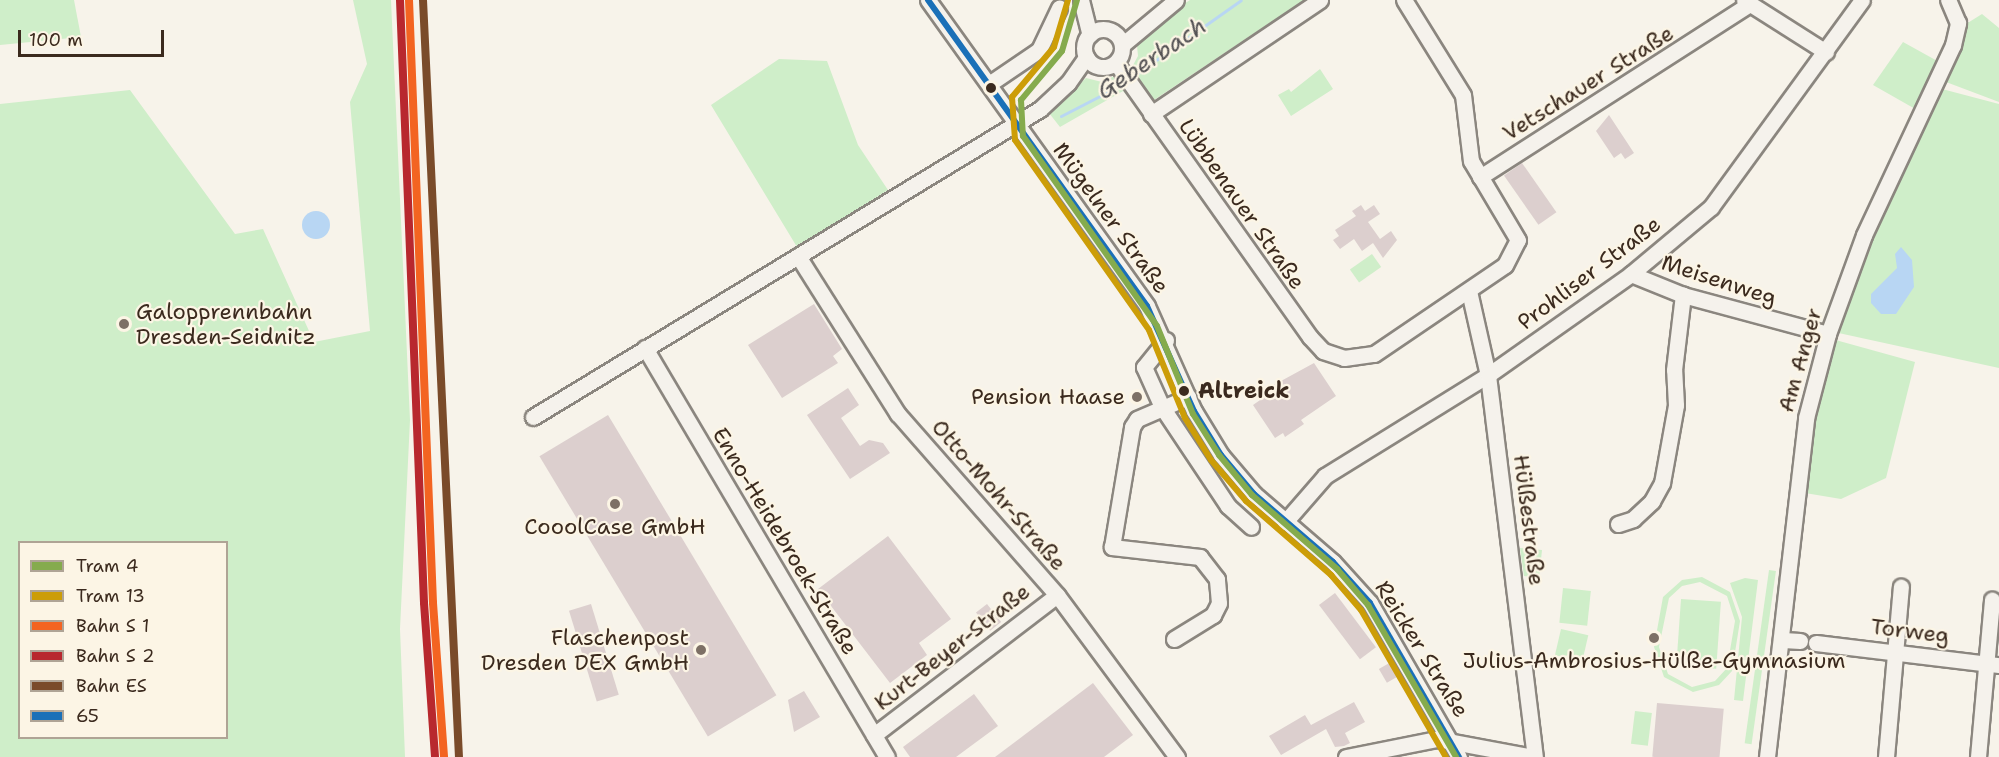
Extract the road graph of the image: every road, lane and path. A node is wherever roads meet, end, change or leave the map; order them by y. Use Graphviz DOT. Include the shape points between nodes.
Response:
graph roads {
  1 [pos="928,0"];
  2 [pos="1081,0"];
  3 [pos="1089,0"];
  4 [pos="1176,0"];
  5 [pos="1320,0"];
  6 [pos="1404,0"];
  7 [pos="1862,0"];
  8 [pos="1948,0"];
  9 [pos="1746,2"];
  10 [pos="1059,8"];
  11 [pos="1162,9"];
  12 [pos="1101,32"];
  13 [pos="1122,45"];
  14 [pos="1826,52"];
  15 [pos="1090,61"];
  16 [pos="1116,63"];
  17 [pos="989,84"];
  18 [pos="1151,114"];
  19 [pos="1017,124"];
  20 [pos="1480,177"];
  21 [pos="798,256"];
  22 [pos="1631,274"];
  23 [pos="1469,291"];
  24 [pos="1683,295"];
  25 [pos="1828,334"];
  26 [pos="1166,340"];
  27 [pos="645,348"];
  28 [pos="1344,358"];
  29 [pos="1488,375"];
  30 [pos="1188,397"];
  31 [pos="1162,407"];
  32 [pos="533,417"];
  33 [pos="1285,522"];
  34 [pos="1618,524"];
  35 [pos="1251,527"];
  36 [pos="1901,587"];
  37 [pos="1057,595"];
  38 [pos="1992,600"];
  39 [pos="1174,639"];
  40 [pos="1783,640"];
  41 [pos="1800,641"];
  42 [pos="1816,643"];
  43 [pos="1894,652"];
  44 [pos="1992,664"];
  45 [pos="874,735"];
  46 [pos="1451,739"];
  47 [pos="887,757"];
  48 [pos="1177,757"];
  49 [pos="1346,757"];
  50 [pos="1459,757"];
  51 [pos="1534,757"];
  52 [pos="1767,757"];
  53 [pos="1886,757"];
  54 [pos="1977,757"];
  1 -- 17 [label="street, Mügelner Straße"];
  2 -- 12 [label="street"];
  3 -- 12 [label="street"];
  4 -- 11 [label="street"];
  5 -- 18 [label="street"];
  6 -- 20 [label="street, Vetschauer Straße" via="1462,95 1468,152"];
  7 -- 14 [label="street, Prohliser Straße"];
  8 -- 25 [label="street, Am Anger" via="1958,23 1953,45 1864,235"];
  9 -- 14 [label="street"];
  9 -- 20 [label="street, Vetschauer Straße" via="1694,43"];
  10 -- 17 [label="street" via="1039,50"];
  11 -- 12 [label="street"];
  11 -- 13 [label="street"];
  12 -- 13 [label="street"];
  12 -- 15 [label="street" via="1084,45"];
  13 -- 16 [label="street"];
  14 -- 22 [label="street, Prohliser Straße" via="1711,207"];
  15 -- 16 [label="street" via="1105,68"];
  15 -- 19 [label="street"];
  16 -- 18 [label="street, Lübbenauer Straße"];
  17 -- 19 [label="street, Mügelner Straße"];
  18 -- 28 [label="street, Lübbenauer Straße" via="1310,337 1323,351"];
  19 -- 21 [label="street"];
  19 -- 26 [label="street, Mügelner Straße" via="1147,306"];
  20 -- 23 [label="street, Vetschauer Straße" via="1518,240 1512,260"];
  21 -- 27 [label="street"];
  21 -- 37 [label="street, Otto-Mohr-Straße" via="898,414"];
  22 -- 24 [label="street, Meisenweg"];
  22 -- 29 [label="street, Prohliser Straße"];
  23 -- 28 [label="street, Vetschauer Straße" via="1374,354"];
  23 -- 29 [label="street, Hülßestraße"];
  24 -- 25 [label="street, Meisenweg"];
  24 -- 34 [label="street" via="1674,370 1676,405 1662,483 1639,513"];
  25 -- 40 [label="street, Am Anger" via="1799,462"];
  26 -- 30 [label="street"];
  26 -- 31 [label="street" via="1144,367"];
  27 -- 32 [label="street"];
  27 -- 45 [label="street, Enno-Heidebroek-Straße"];
  29 -- 33 [label="street, Prohliser Straße" via="1325,476"];
  29 -- 51 [label="street, Hülßestraße"];
  30 -- 31 [label="street"];
  30 -- 33 [label="street" via="1208,436 1238,477"];
  31 -- 35 [label="street" via="1228,506"];
  31 -- 39 [label="street" via="1137,419 1132,427 1112,547 1200,557 1217,579 1219,603 1213,615"];
  33 -- 46 [label="street, Reicker Straße" via="1370,603"];
  36 -- 43 [label="street"];
  37 -- 45 [label="street, Kurt-Beyer-Straße"];
  37 -- 48 [label="street, Otto-Mohr-Straße"];
  38 -- 44 [label="street"];
  40 -- 41 [label="street"];
  40 -- 52 [label="street, Am Anger"];
  42 -- 43 [label="street, Torweg"];
  43 -- 44 [label="street, Torweg"];
  43 -- 53 [label="street"];
  44 -- 54 [label="street"];
  45 -- 47 [label="street, Enno-Heidebroek-Straße"];
  46 -- 49 [label="street"];
  46 -- 50 [label="street, Reicker Straße"];
  46 -- 51 [label="street"];
}
